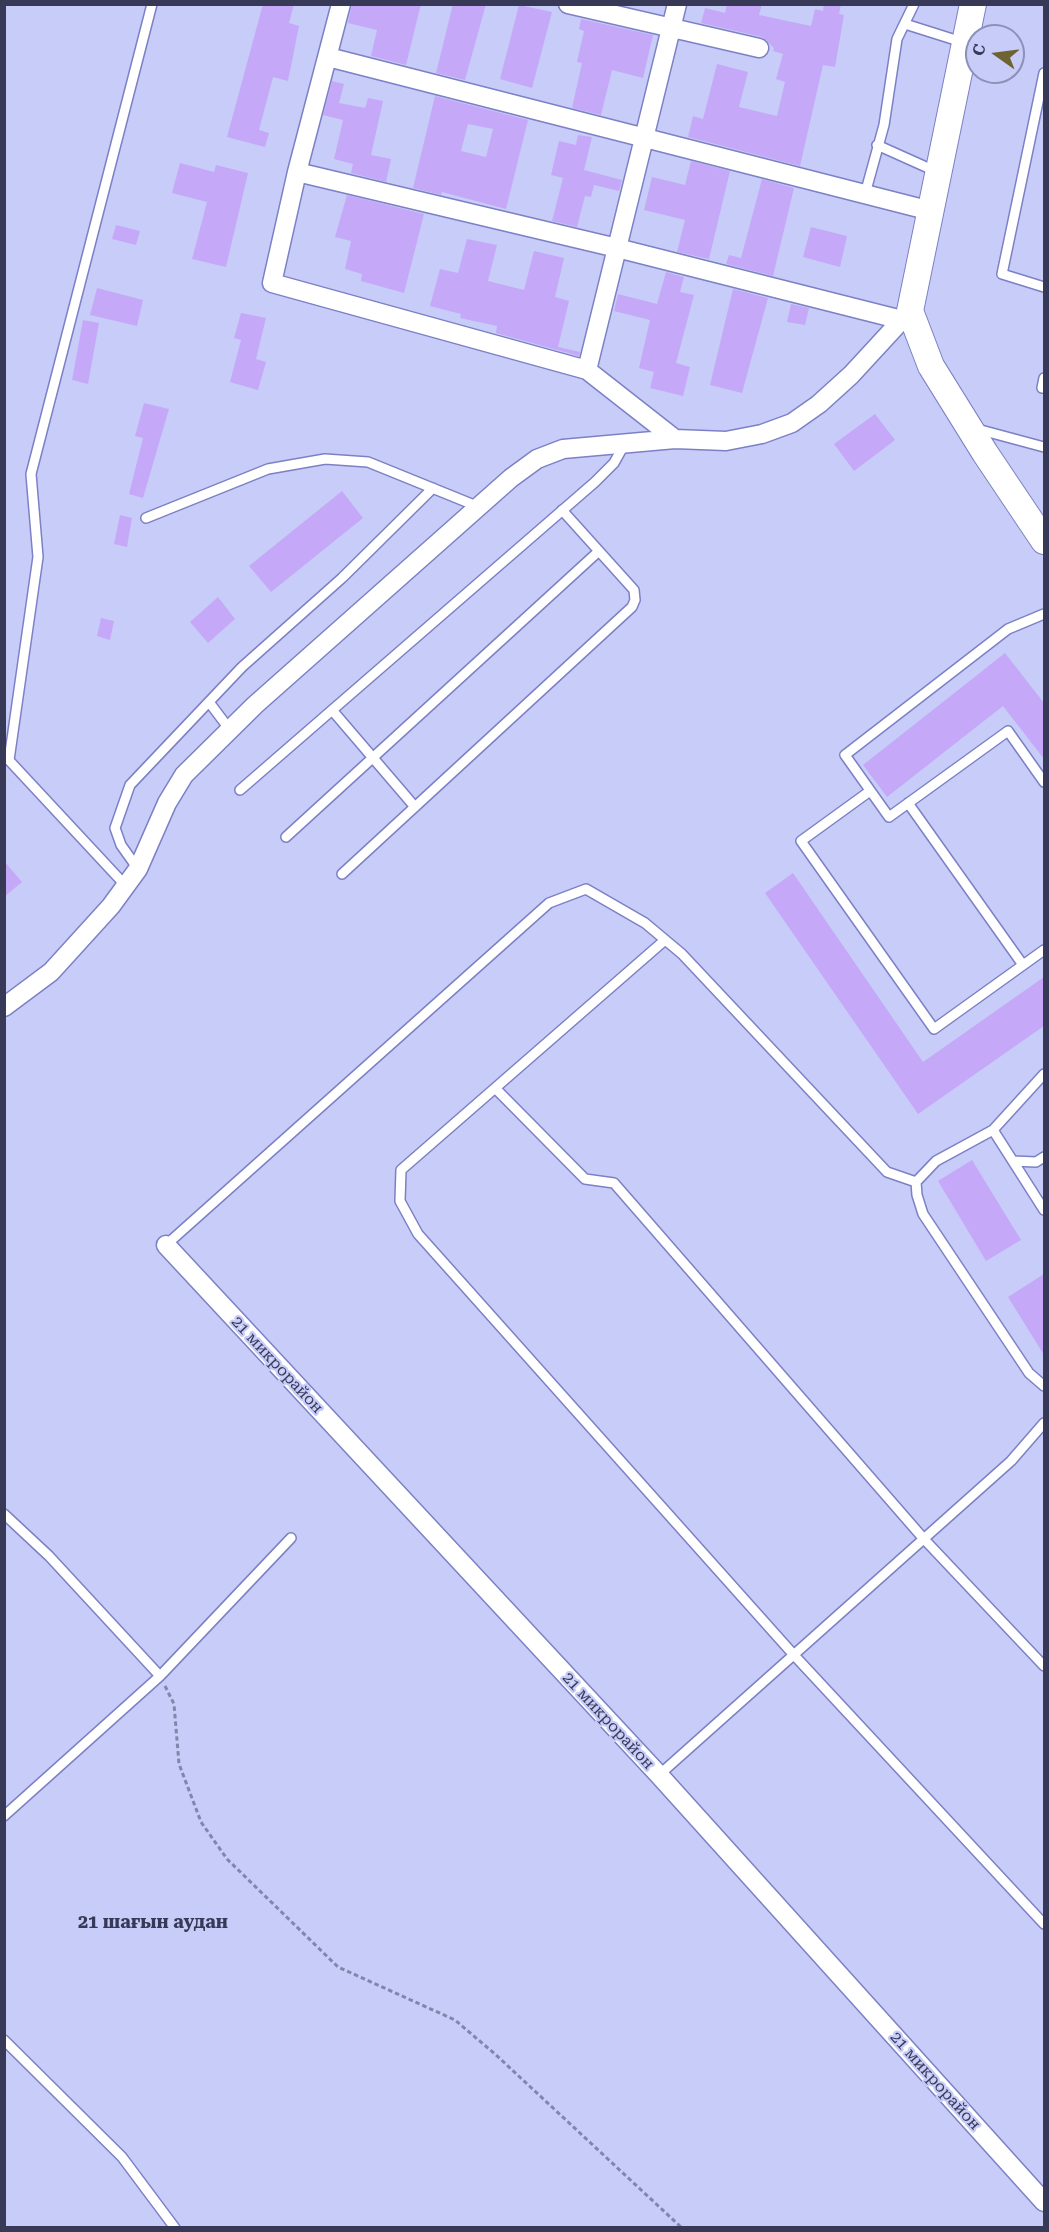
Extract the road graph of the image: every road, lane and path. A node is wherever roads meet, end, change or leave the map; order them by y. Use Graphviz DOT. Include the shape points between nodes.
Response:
graph roads {
  1 [pos="152,4"];
  2 [pos="341,4"];
  3 [pos="568,4"];
  4 [pos="676,4"];
  5 [pos="914,4"];
  6 [pos="973,4"];
  7 [pos="905,24"];
  8 [pos="969,24"];
  9 [pos="670,30"];
  10 [pos="965,42"];
  11 [pos="759,48"];
  12 [pos="328,57"];
  13 [pos="1044,73"];
  14 [pos="1039,93"];
  15 [pos="1044,104"];
  16 [pos="644,138"];
  17 [pos="877,145"];
  18 [pos="297,172"];
  19 [pos="939,173"];
  20 [pos="865,194"];
  21 [pos="931,211"];
  22 [pos="617,248"];
  23 [pos="1044,287"];
  24 [pos="906,315"];
  25 [pos="587,370"];
  26 [pos="1044,378"];
  27 [pos="1044,388"];
  28 [pos="969,427"];
  29 [pos="675,440"];
  30 [pos="624,445"];
  31 [pos="1044,447"];
  32 [pos="433,488"];
  33 [pos="480,507"];
  34 [pos="562,510"];
  35 [pos="146,518"];
  36 [pos="1044,541"];
  37 [pos="599,551"];
  38 [pos="1044,614"];
  39 [pos="208,702"];
  40 [pos="332,710"];
  41 [pos="230,730"];
  42 [pos="7,758"];
  43 [pos="372,758"];
  44 [pos="1044,782"];
  45 [pos="240,790"];
  46 [pos="870,791"];
  47 [pos="909,803"];
  48 [pos="415,807"];
  49 [pos="286,837"];
  50 [pos="138,869"];
  51 [pos="342,874"];
  52 [pos="126,886"];
  53 [pos="665,940"];
  54 [pos="1044,950"];
  55 [pos="1023,965"];
  56 [pos="4,1007"];
  57 [pos="1044,1074"];
  58 [pos="495,1088"];
  59 [pos="993,1130"];
  60 [pos="1044,1157"];
  61 [pos="1013,1161"];
  62 [pos="916,1182"];
  63 [pos="1044,1210"];
  64 [pos="166,1245"];
  65 [pos="1044,1386"];
  66 [pos="1044,1423"];
  67 [pos="4,1514"];
  68 [pos="291,1538"];
  69 [pos="923,1538"];
  70 [pos="793,1654"];
  71 [pos="1044,1666"];
  72 [pos="160,1676"];
  73 [pos="659,1775"];
  74 [pos="4,1816"];
  75 [pos="1044,1924"];
  76 [pos="4,2040"];
  77 [pos="1044,2202"];
  78 [pos="175,2228"];
  79 [pos="682,2228"];
  1 -- 42 [label="lane" via="31,474 38,557"];
  2 -- 12 [label="street"];
  3 -- 9 [label="street"];
  4 -- 9 [label="street"];
  5 -- 7 [label="lane"];
  6 -- 8 [label="street"];
  7 -- 10 [label="lane"];
  7 -- 17 [label="lane" via="892,57"];
  9 -- 11 [label="street"];
  9 -- 16 [label="street"];
  10 -- 19 [label="street"];
  12 -- 16 [label="street"];
  12 -- 18 [label="street"];
  13 -- 14 [label="lane"];
  14 -- 15 [label="lane"];
  14 -- 23 [label="lane" via="1002,274"];
  16 -- 20 [label="street"];
  16 -- 22 [label="street"];
  17 -- 19 [label="lane"];
  17 -- 20 [label="lane"];
  18 -- 22 [label="street"];
  18 -- 25 [label="street" via="272,283"];
  19 -- 21 [label="street"];
  20 -- 21 [label="street"];
  21 -- 24 [label="street"];
  22 -- 24 [label="street"];
  22 -- 25 [label="street"];
  24 -- 28 [label="street" via="931,366"];
  24 -- 29 [label="street" via="851,375 792,423 726,441"];
  25 -- 29 [label="street"];
  26 -- 27 [label="lane"];
  28 -- 31 [label="lane"];
  28 -- 36 [label="street"];
  29 -- 30 [label="street"];
  30 -- 33 [label="street" via="563,449 537,459"];
  30 -- 34 [label="lane" via="606,473"];
  32 -- 33 [label="lane"];
  32 -- 35 [label="lane" via="368,462 325,459 268,469"];
  32 -- 39 [label="lane"];
  33 -- 41 [label="street"];
  34 -- 37 [label="lane"];
  34 -- 40 [label="lane"];
  37 -- 43 [label="lane"];
  37 -- 48 [label="lane" via="634,590 632,607"];
  38 -- 46 [label="lane" via="1008,629 845,754"];
  39 -- 41 [label="lane"];
  39 -- 50 [label="lane" via="130,785 115,828 121,845"];
  40 -- 43 [label="lane"];
  40 -- 45 [label="lane"];
  41 -- 50 [label="street" via="184,776 167,803"];
  42 -- 52 [label="lane"];
  43 -- 48 [label="lane"];
  43 -- 49 [label="lane"];
  44 -- 47 [label="lane" via="1008,731"];
  46 -- 47 [label="lane" via="889,817"];
  46 -- 55 [label="lane" via="801,841 934,1029"];
  47 -- 55 [label="lane"];
  48 -- 51 [label="lane"];
  50 -- 52 [label="street"];
  52 -- 56 [label="street" via="51,972"];
  53 -- 58 [label="lane"];
  53 -- 62 [label="lane" via="887,1172"];
  53 -- 64 [label="lane" via="645,923 586,889 549,903"];
  54 -- 55 [label="lane"];
  57 -- 59 [label="lane"];
  58 -- 69 [label="lane" via="585,1179 614,1183"];
  58 -- 70 [label="lane" via="401,1170 400,1201 418,1234"];
  59 -- 61 [label="lane"];
  59 -- 62 [label="lane" via="936,1161"];
  60 -- 61 [label="lane" via="1036,1162"];
  61 -- 63 [label="lane"];
  62 -- 65 [label="lane" via="923,1214 1029,1373"];
  64 -- 73 [label="street, 21 микрорайон"];
  66 -- 69 [label="lane" via="1019,1454"];
  67 -- 72 [label="lane" via="49,1556"];
  68 -- 72 [label="lane"];
  69 -- 70 [label="lane"];
  69 -- 71 [label="lane"];
  70 -- 73 [label="lane"];
  70 -- 75 [label="lane"];
  72 -- 74 [label="lane"];
  72 -- 79 [label="path" via="174,1704 179,1764 201,1822 227,1859 338,1967 455,2020"];
  73 -- 77 [label="street, 21 микрорайон"];
  76 -- 78 [label="lane" via="122,2157"];
}
